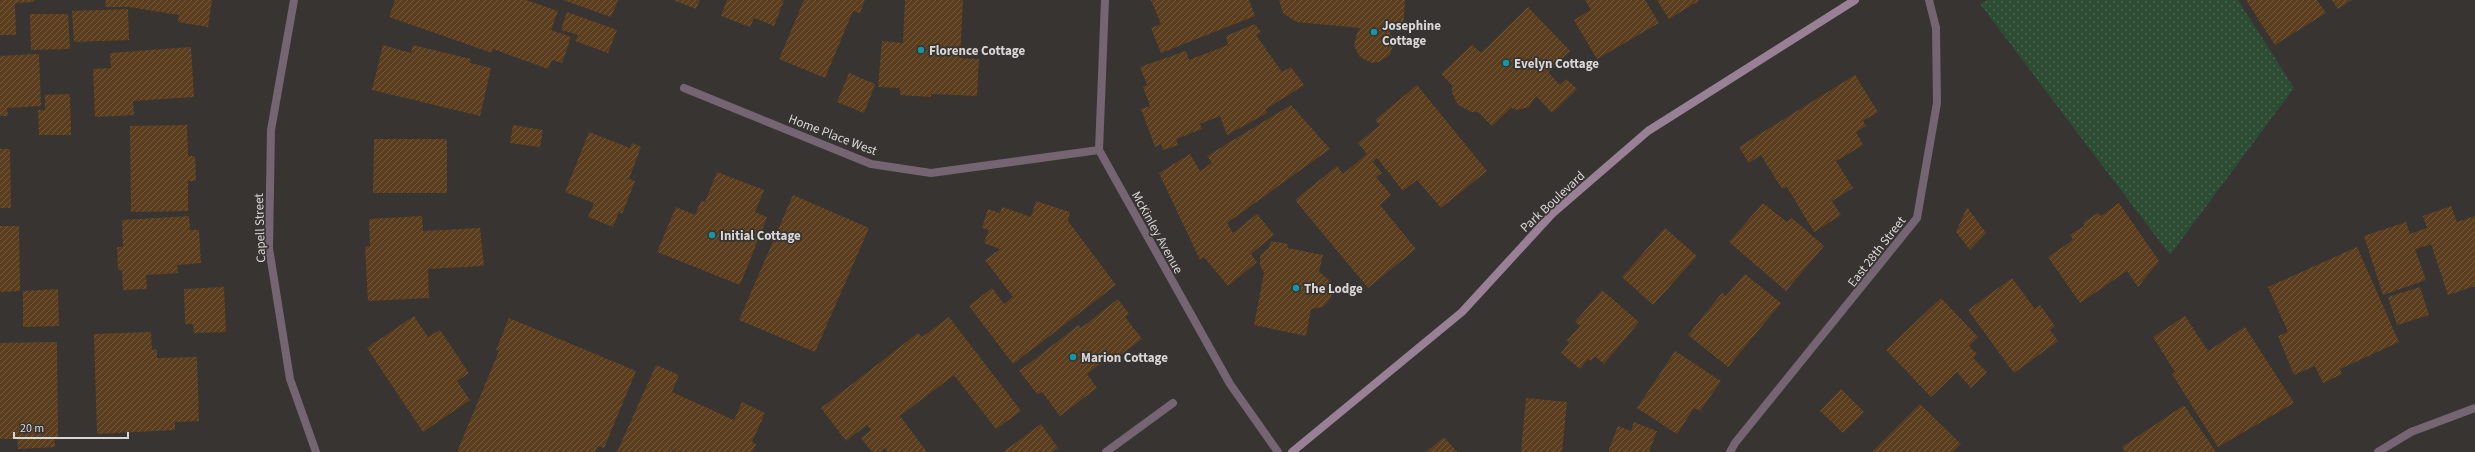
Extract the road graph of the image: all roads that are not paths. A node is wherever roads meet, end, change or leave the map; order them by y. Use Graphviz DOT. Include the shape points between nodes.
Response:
graph roads {
  1 [pos="294,0"];
  2 [pos="1105,0"];
  3 [pos="1855,0"];
  4 [pos="1929,0"];
  5 [pos="684,88"];
  6 [pos="1099,150"];
  7 [pos="1174,403"];
  8 [pos="2475,408"];
  9 [pos="316,452"];
  10 [pos="1106,452"];
  11 [pos="1278,452"];
  12 [pos="1292,452"];
  13 [pos="1730,452"];
  14 [pos="2378,452"];
  1 -- 9 [label="street, Capell Street" via="271,130 269,248 290,379"];
  2 -- 6 [label="street"];
  3 -- 12 [label="main road, Park Boulevard" via="1648,131 1552,214 1462,312"];
  4 -- 13 [label="street, East 28th Street" via="1936,28 1937,102 1917,218"];
  5 -- 6 [label="street, Home Place West" via="872,164 931,173"];
  6 -- 11 [label="street, McKinley Avenue" via="1230,384"];
  7 -- 10 [label="street"];
  8 -- 14 [label="street" via="2411,432"];
}
